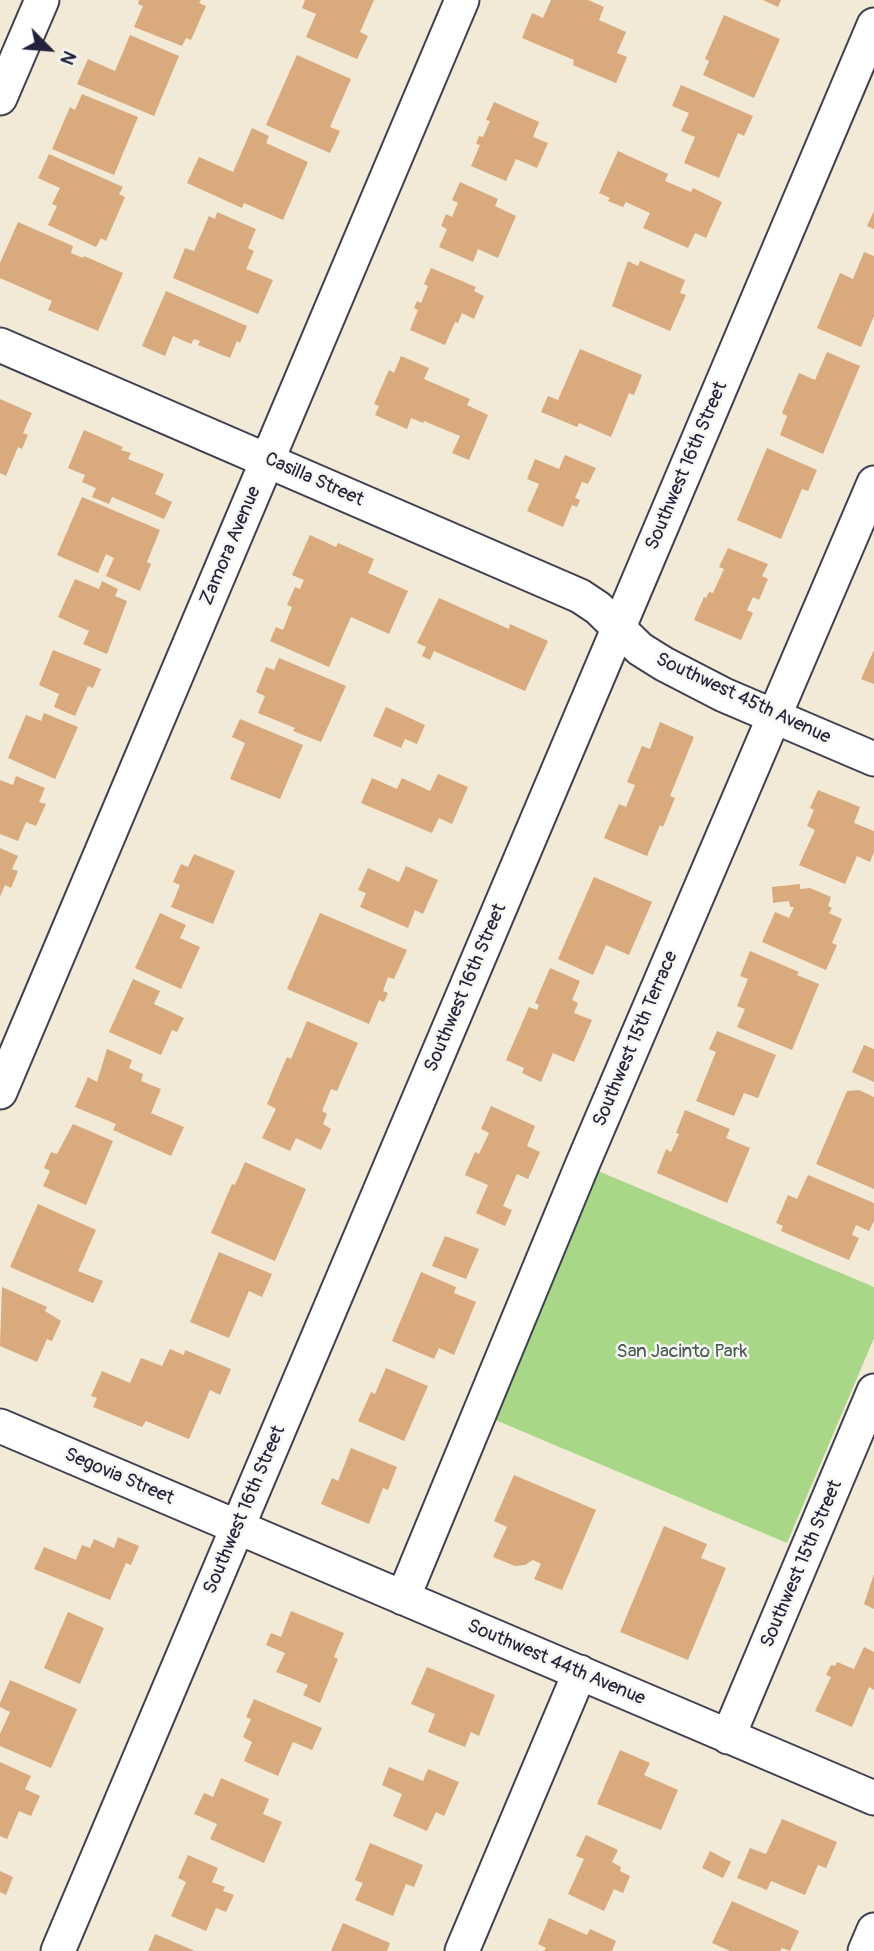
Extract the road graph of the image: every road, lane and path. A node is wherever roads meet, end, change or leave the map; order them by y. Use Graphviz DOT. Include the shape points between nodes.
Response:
graph roads {
  1 [pos="42,0"];
  2 [pos="462,0"];
  3 [pos="874,25"];
  4 [pos="0,98"];
  5 [pos="0,345"];
  6 [pos="267,459"];
  7 [pos="874,483"];
  8 [pos="618,629"];
  9 [pos="775,717"];
  10 [pos="874,759"];
  11 [pos="0,1092"];
  12 [pos="874,1391"];
  13 [pos="0,1426"];
  14 [pos="238,1528"];
  15 [pos="403,1598"];
  16 [pos="580,1672"];
  17 [pos="728,1737"];
  18 [pos="874,1798"];
  19 [pos="874,1930"];
  20 [pos="58,1951"];
  21 [pos="462,1951"];
  22 [pos="865,1951"];
  1 -- 4 [label="street"];
  2 -- 6 [label="street, Zamora Avenue"];
  3 -- 8 [label="street, Southwest 16th Street"];
  5 -- 6 [label="street, Casilla Street"];
  6 -- 8 [label="street, Casilla Street" via="580,596"];
  6 -- 11 [label="street, Zamora Avenue"];
  7 -- 9 [label="street, Southwest 15th Terrace"];
  8 -- 9 [label="street, Southwest 45th Avenue" via="664,664"];
  8 -- 14 [label="street, Southwest 16th Street"];
  9 -- 10 [label="street, Southwest 45th Avenue"];
  9 -- 15 [label="street, Southwest 15th Terrace"];
  12 -- 17 [label="street, Southwest 15th Street"];
  13 -- 14 [label="street, Segovia Street"];
  14 -- 15 [label="street, Southwest 44th Avenue"];
  14 -- 20 [label="street, Southwest 16th Street"];
  15 -- 16 [label="street, Southwest 44th Avenue"];
  16 -- 17 [label="street, Southwest 44th Avenue"];
  16 -- 21 [label="street"];
  17 -- 18 [label="street, Southwest 44th Avenue"];
  19 -- 22 [label="street"];
}
